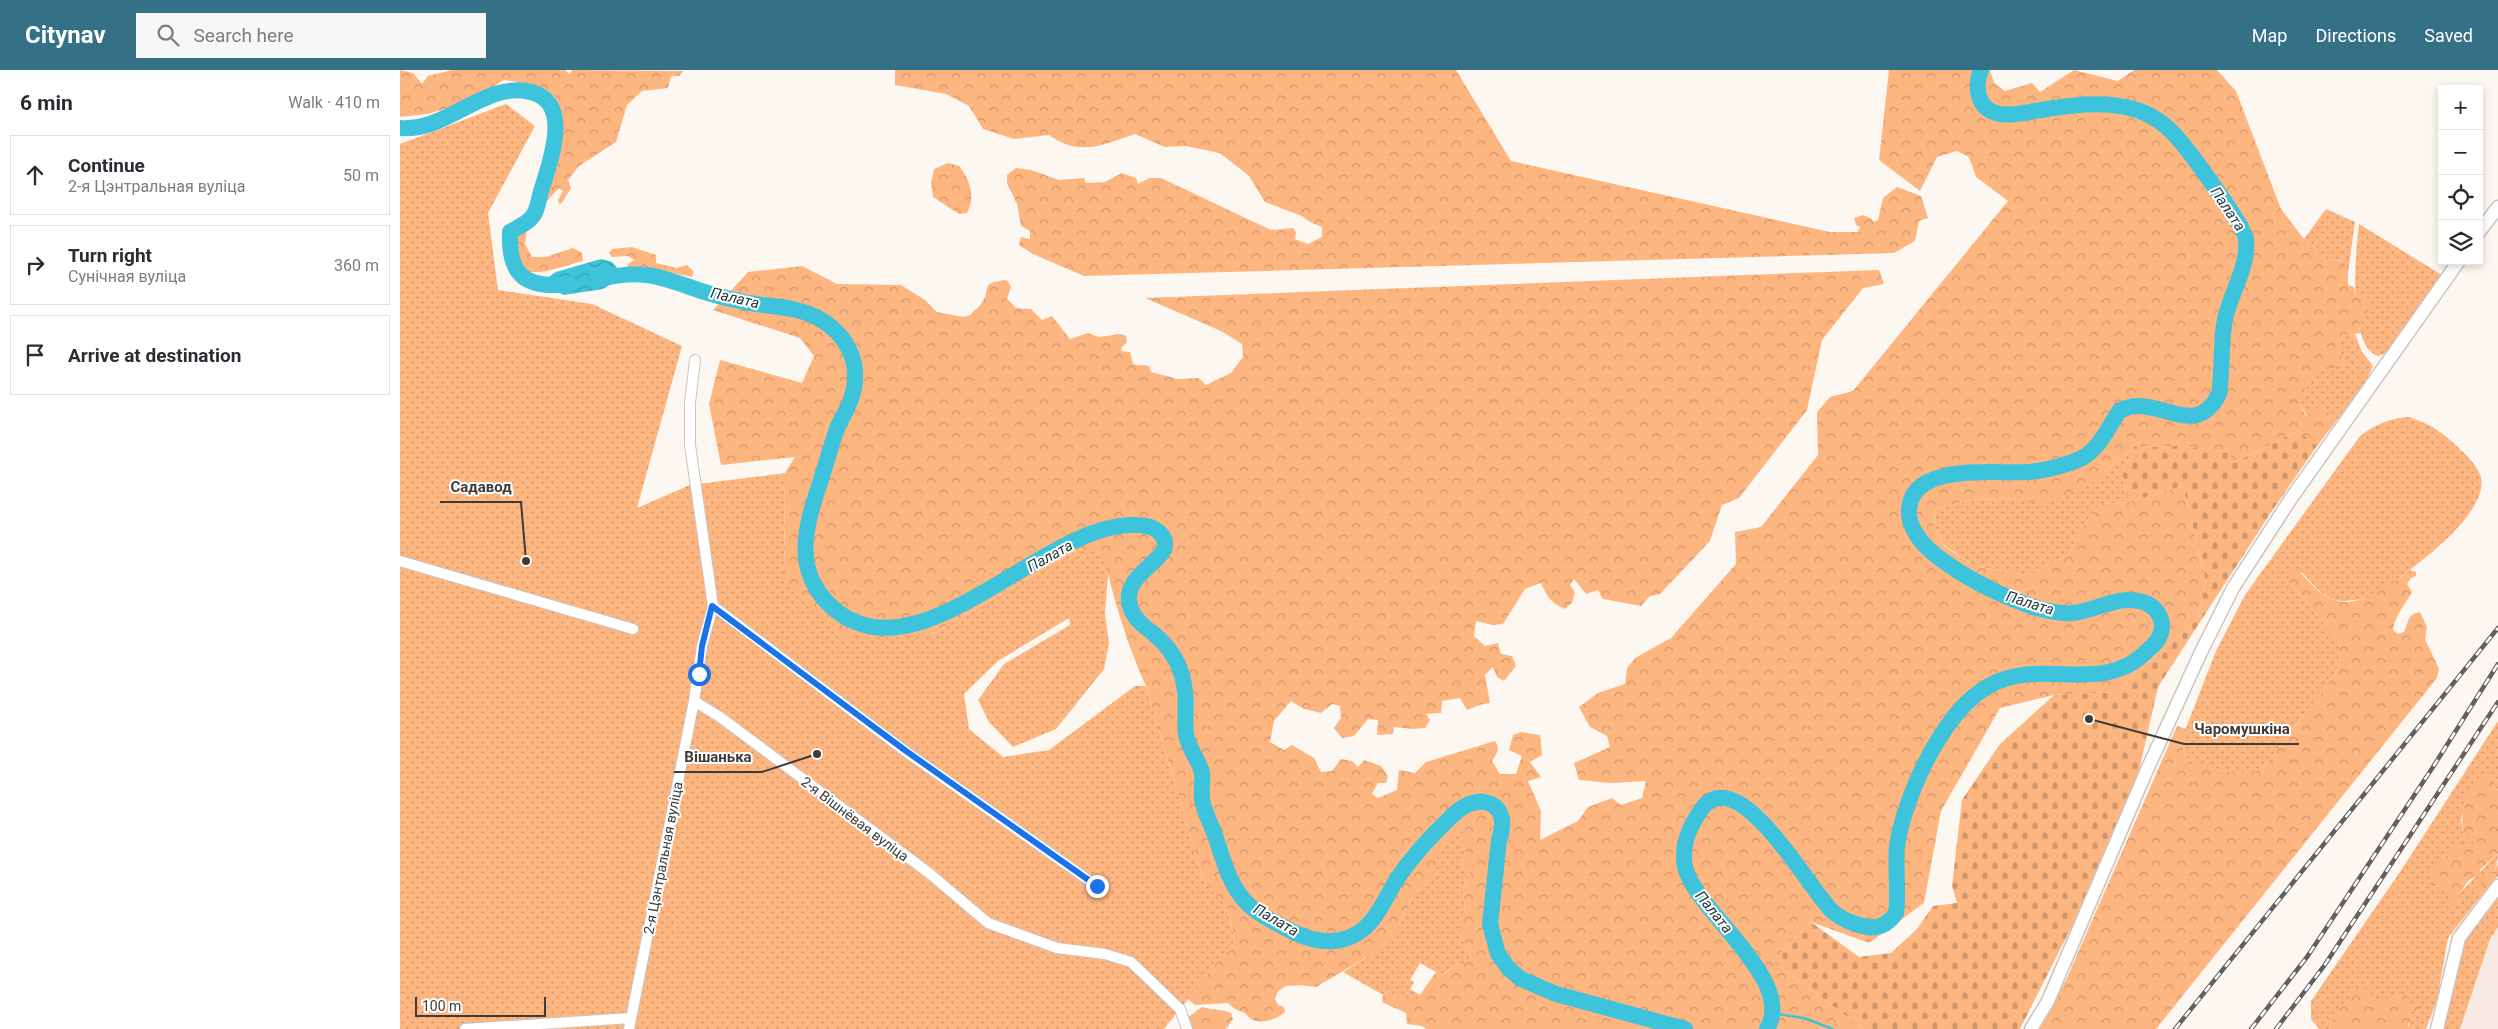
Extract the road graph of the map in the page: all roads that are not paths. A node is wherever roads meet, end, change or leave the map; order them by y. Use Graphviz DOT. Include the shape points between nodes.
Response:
graph roads {
  1 [pos="2498,208"];
  2 [pos="2483,227"];
  3 [pos="2456,265"];
  4 [pos="695,360"];
  5 [pos="400,561"];
  6 [pos="712,606"];
  7 [pos="633,629"];
  8 [pos="694,701"];
  9 [pos="1097,886"];
  10 [pos="2498,886"];
  11 [pos="631,1018"];
  12 [pos="465,1029"];
  13 [pos="629,1029"];
  14 [pos="1187,1029"];
  15 [pos="2032,1029"];
  16 [pos="2437,1029"];
  1 -- 2 [label="street"];
  3 -- 15 [label="street" via="2290,500 2233,588 2146,772 2048,1001"];
  4 -- 6 [label="street, 2-я Цэнтральная вуліца" via="690,444"];
  5 -- 7 [label="street"];
  6 -- 8 [label="street, 2-я Цэнтральная вуліца"];
  6 -- 9 [label="street" via="906,751"];
  8 -- 11 [label="street, 2-я Цэнтральная вуліца"];
  8 -- 14 [label="street, 2-я Вішнёвая вуліца" via="929,873 988,923 1057,948 1105,954 1131,962 1180,1009"];
  10 -- 16 [label="street" via="2459,938"];
  11 -- 12 [label="street"];
  11 -- 13 [label="street, 2-я Цэнтральная вуліца"];
}
